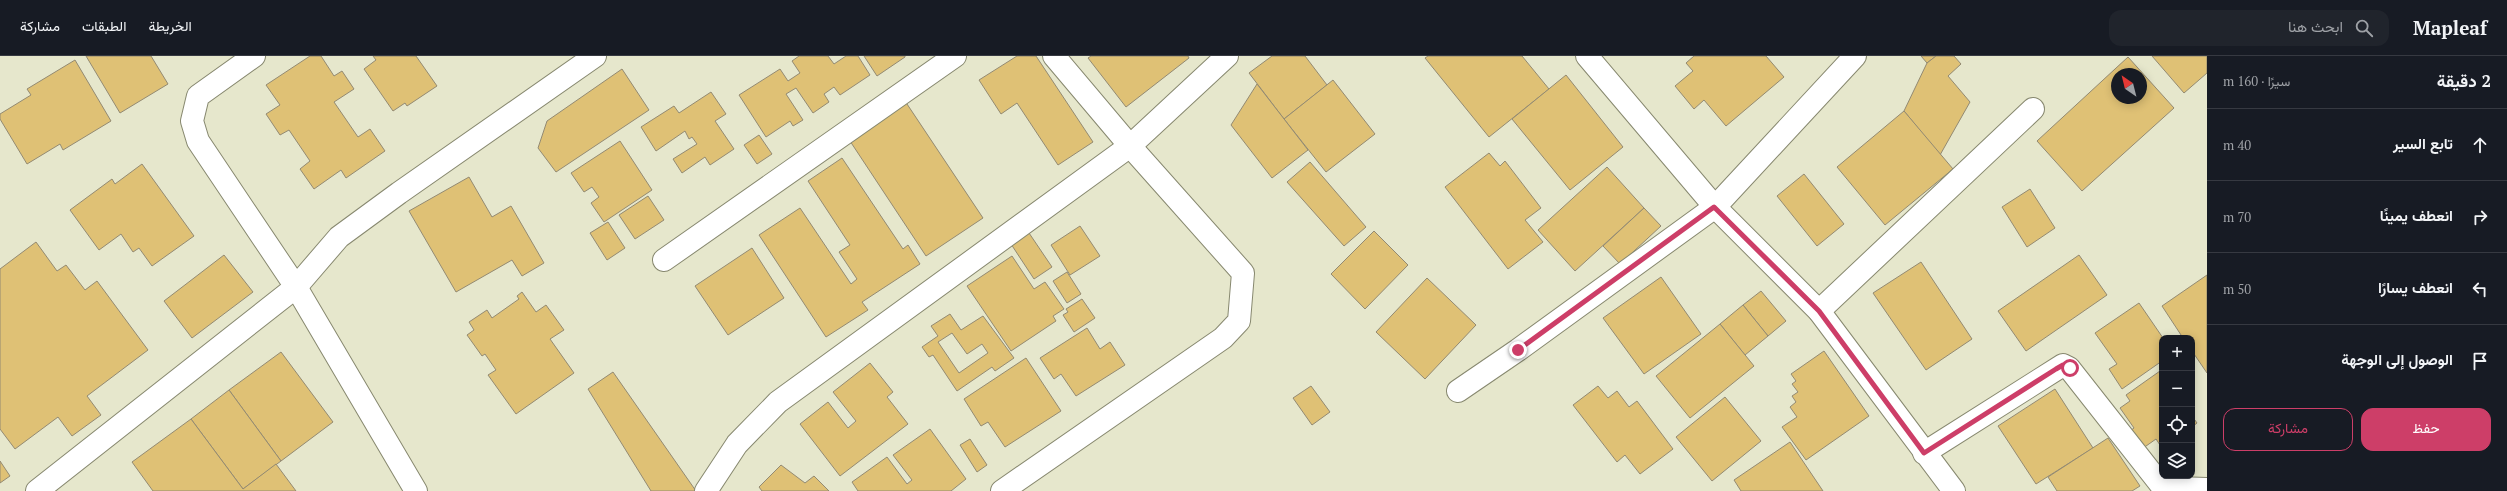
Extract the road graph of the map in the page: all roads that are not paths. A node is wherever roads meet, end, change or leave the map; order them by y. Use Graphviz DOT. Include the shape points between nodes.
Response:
graph roads {
  1 [pos="254,56"];
  2 [pos="595,56"];
  3 [pos="955,56"];
  4 [pos="1054,56"];
  5 [pos="1227,56"];
  6 [pos="1587,56"];
  7 [pos="1855,56"];
  8 [pos="2033,109"];
  9 [pos="1130,146"];
  10 [pos="1714,207"];
  11 [pos="664,260"];
  12 [pos="296,286"];
  13 [pos="1819,311"];
  14 [pos="1458,391"];
  15 [pos="1924,453"];
  16 [pos="51,487"];
  17 [pos="409,488"];
  18 [pos="2207,488"];
  19 [pos="706,491"];
  20 [pos="1002,491"];
  21 [pos="1954,491"];
  1 -- 12 [label="street" via="198,96 192,121 198,142"];
  2 -- 12 [label="street" via="339,237"];
  3 -- 11 [label="street"];
  4 -- 9 [label="street"];
  5 -- 9 [label="street"];
  6 -- 10 [label="street"];
  7 -- 10 [label="street"];
  8 -- 13 [label="street"];
  9 -- 19 [label="street" via="778,402 737,444"];
  9 -- 20 [label="street" via="1243,273 1240,321 1223,338"];
  10 -- 13 [label="street"];
  10 -- 14 [label="street"];
  12 -- 16 [label="street"];
  12 -- 17 [label="street"];
  13 -- 15 [label="street"];
  15 -- 18 [label="street" via="2063,365 2070,368 2161,485 2176,488"];
  15 -- 21 [label="street"];
}
